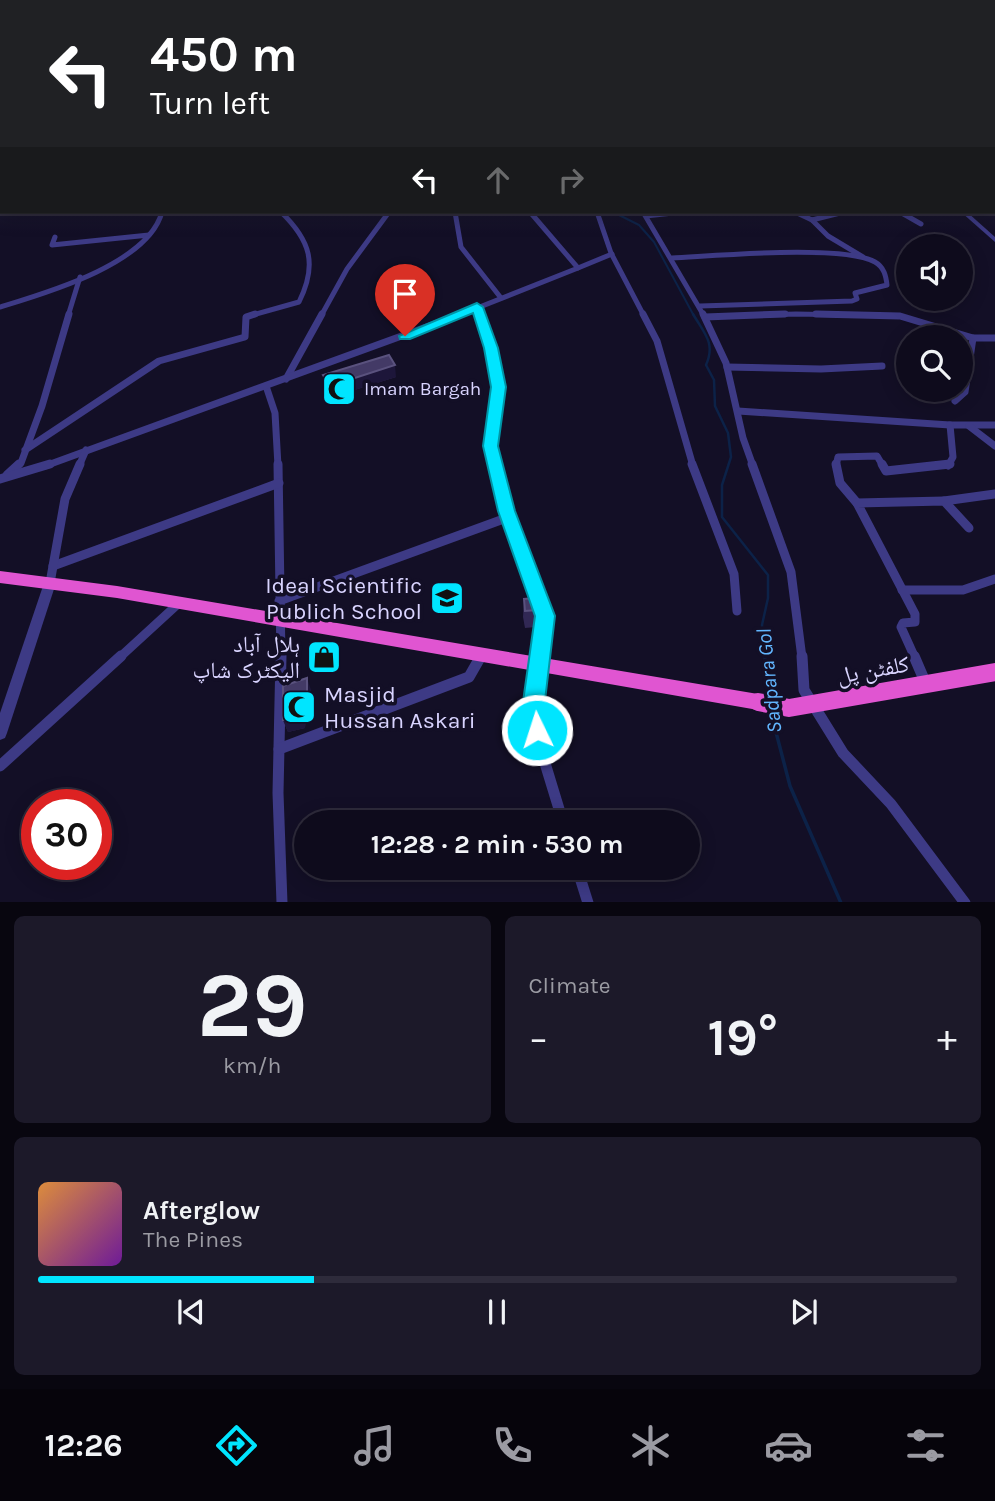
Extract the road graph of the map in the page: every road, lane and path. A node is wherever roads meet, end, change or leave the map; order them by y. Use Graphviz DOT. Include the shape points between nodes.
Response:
graph roads {
  1 [pos="162,214"];
  2 [pos="283,214"];
  3 [pos="387,214"];
  4 [pos="455,214"];
  5 [pos="532,214"];
  6 [pos="598,214"];
  7 [pos="644,214"];
  8 [pos="798,214"];
  9 [pos="836,214"];
  10 [pos="904,214"];
  11 [pos="966,214"];
  12 [pos="812,220"];
  13 [pos="921,224"];
  14 [pos="149,235"];
  15 [pos="55,237"];
  16 [pos="995,240"];
  17 [pos="612,254"];
  18 [pos="672,258"];
  19 [pos="873,260"];
  20 [pos="579,268"];
  21 [pos="80,277"];
  22 [pos="501,298"];
  23 [pos="700,306"];
  24 [pos="0,307"];
  25 [pos="477,307"];
  26 [pos="705,317"];
  27 [pos="930,325"];
  28 [pos="973,338"];
  29 [pos="995,338"];
  30 [pos="727,366"];
  31 [pos="882,366"];
  32 [pos="286,379"];
  33 [pos="266,386"];
  34 [pos="738,411"];
  35 [pos="950,425"];
  36 [pos="995,425"];
  37 [pos="970,426"];
  38 [pos="995,446"];
  39 [pos="25,450"];
  40 [pos="86,450"];
  41 [pos="0,479"];
  42 [pos="279,483"];
  43 [pos="995,494"];
  44 [pos="944,501"];
  45 [pos="857,503"];
  46 [pos="509,517"];
  47 [pos="969,528"];
  48 [pos="53,566"];
  49 [pos="0,577"];
  50 [pos="995,579"];
  51 [pos="50,583"];
  52 [pos="902,590"];
  53 [pos="279,601"];
  54 [pos="179,603"];
  55 [pos="737,611"];
  56 [pos="280,620"];
  57 [pos="482,655"];
  58 [pos="541,664"];
  59 [pos="995,672"];
  60 [pos="926,684"];
  61 [pos="0,733"];
  62 [pos="279,749"];
  63 [pos="0,766"];
  64 [pos="559,810"];
  65 [pos="581,880"];
  66 [pos="282,902"];
  67 [pos="588,902"];
  68 [pos="965,902"];
  1 -- 14 [label="street"];
  2 -- 39 [label="street" via="301,233 309,261 307,287 299,302 246,317 245,337 159,360"];
  3 -- 32 [label="street" via="347,269"];
  4 -- 22 [label="street" via="461,247"];
  5 -- 20 [label="street"];
  6 -- 17 [label="street"];
  7 -- 18 [label="street"];
  8 -- 12 [label="street"];
  9 -- 12 [label="street"];
  10 -- 13 [label="street"];
  11 -- 16 [label="street"];
  12 -- 19 [label="street" via="848,250"];
  14 -- 15 [label="street" via="52,245"];
  14 -- 21 [label="street" via="109,265"];
  17 -- 20 [label="street"];
  17 -- 55 [label="street" via="657,341 686,449 734,575"];
  18 -- 19 [label="street" via="789,254"];
  18 -- 23 [label="street"];
  19 -- 23 [label="street" via="885,273 887,285 855,293 857,299 852,301"];
  20 -- 22 [label="street"];
  21 -- 24 [label="street" via="45,294"];
  21 -- 39 [label="street"];
  22 -- 25 [label="street"];
  23 -- 26 [label="street"];
  25 -- 32 [label="street"];
  25 -- 46 [label="street" via="499,387 491,446"];
  26 -- 27 [label="street" via="900,316"];
  26 -- 30 [label="street"];
  28 -- 29 [label="street"];
  30 -- 31 [label="street"];
  30 -- 34 [label="street"];
  32 -- 33 [label="street"];
  33 -- 40 [label="street"];
  33 -- 42 [label="street" via="275,413"];
  34 -- 35 [label="street"];
  34 -- 68 [label="street" via="759,489 790,572 808,699 843,753 891,804"];
  35 -- 37 [label="street"];
  35 -- 45 [label="street" via="953,457 949,466 886,471 877,456 838,457 835,468 840,483"];
  36 -- 37 [label="street"];
  37 -- 38 [label="street"];
  39 -- 41 [label="street" via="18,468"];
  40 -- 41 [label="street"];
  40 -- 48 [label="street" via="65,499"];
  42 -- 48 [label="street"];
  42 -- 53 [label="street"];
  43 -- 44 [label="street"];
  44 -- 45 [label="street"];
  44 -- 47 [label="street"];
  45 -- 52 [label="street"];
  46 -- 53 [label="street"];
  46 -- 58 [label="street" via="545,616"];
  48 -- 51 [label="street"];
  49 -- 51 [label="highway, کلفٹن پل"];
  50 -- 52 [label="street" via="963,590"];
  51 -- 54 [label="highway, کلفٹن پل"];
  51 -- 61 [label="street"];
  52 -- 60 [label="street" via="915,622 901,627"];
  53 -- 56 [label="street"];
  54 -- 56 [label="highway, کلفٹن پل"];
  54 -- 63 [label="street"];
  56 -- 57 [label="highway, کلفٹن پل"];
  56 -- 62 [label="street"];
  57 -- 58 [label="highway, کلفٹن پل"];
  57 -- 62 [label="street" via="469,677"];
  58 -- 60 [label="highway, کلفٹن پل, bridge" via="789,708"];
  58 -- 64 [label="street" via="533,709"];
  59 -- 60 [label="highway, کلفٹن پل, bridge"];
  62 -- 66 [label="street"];
  65 -- 67 [label="street"];
}
